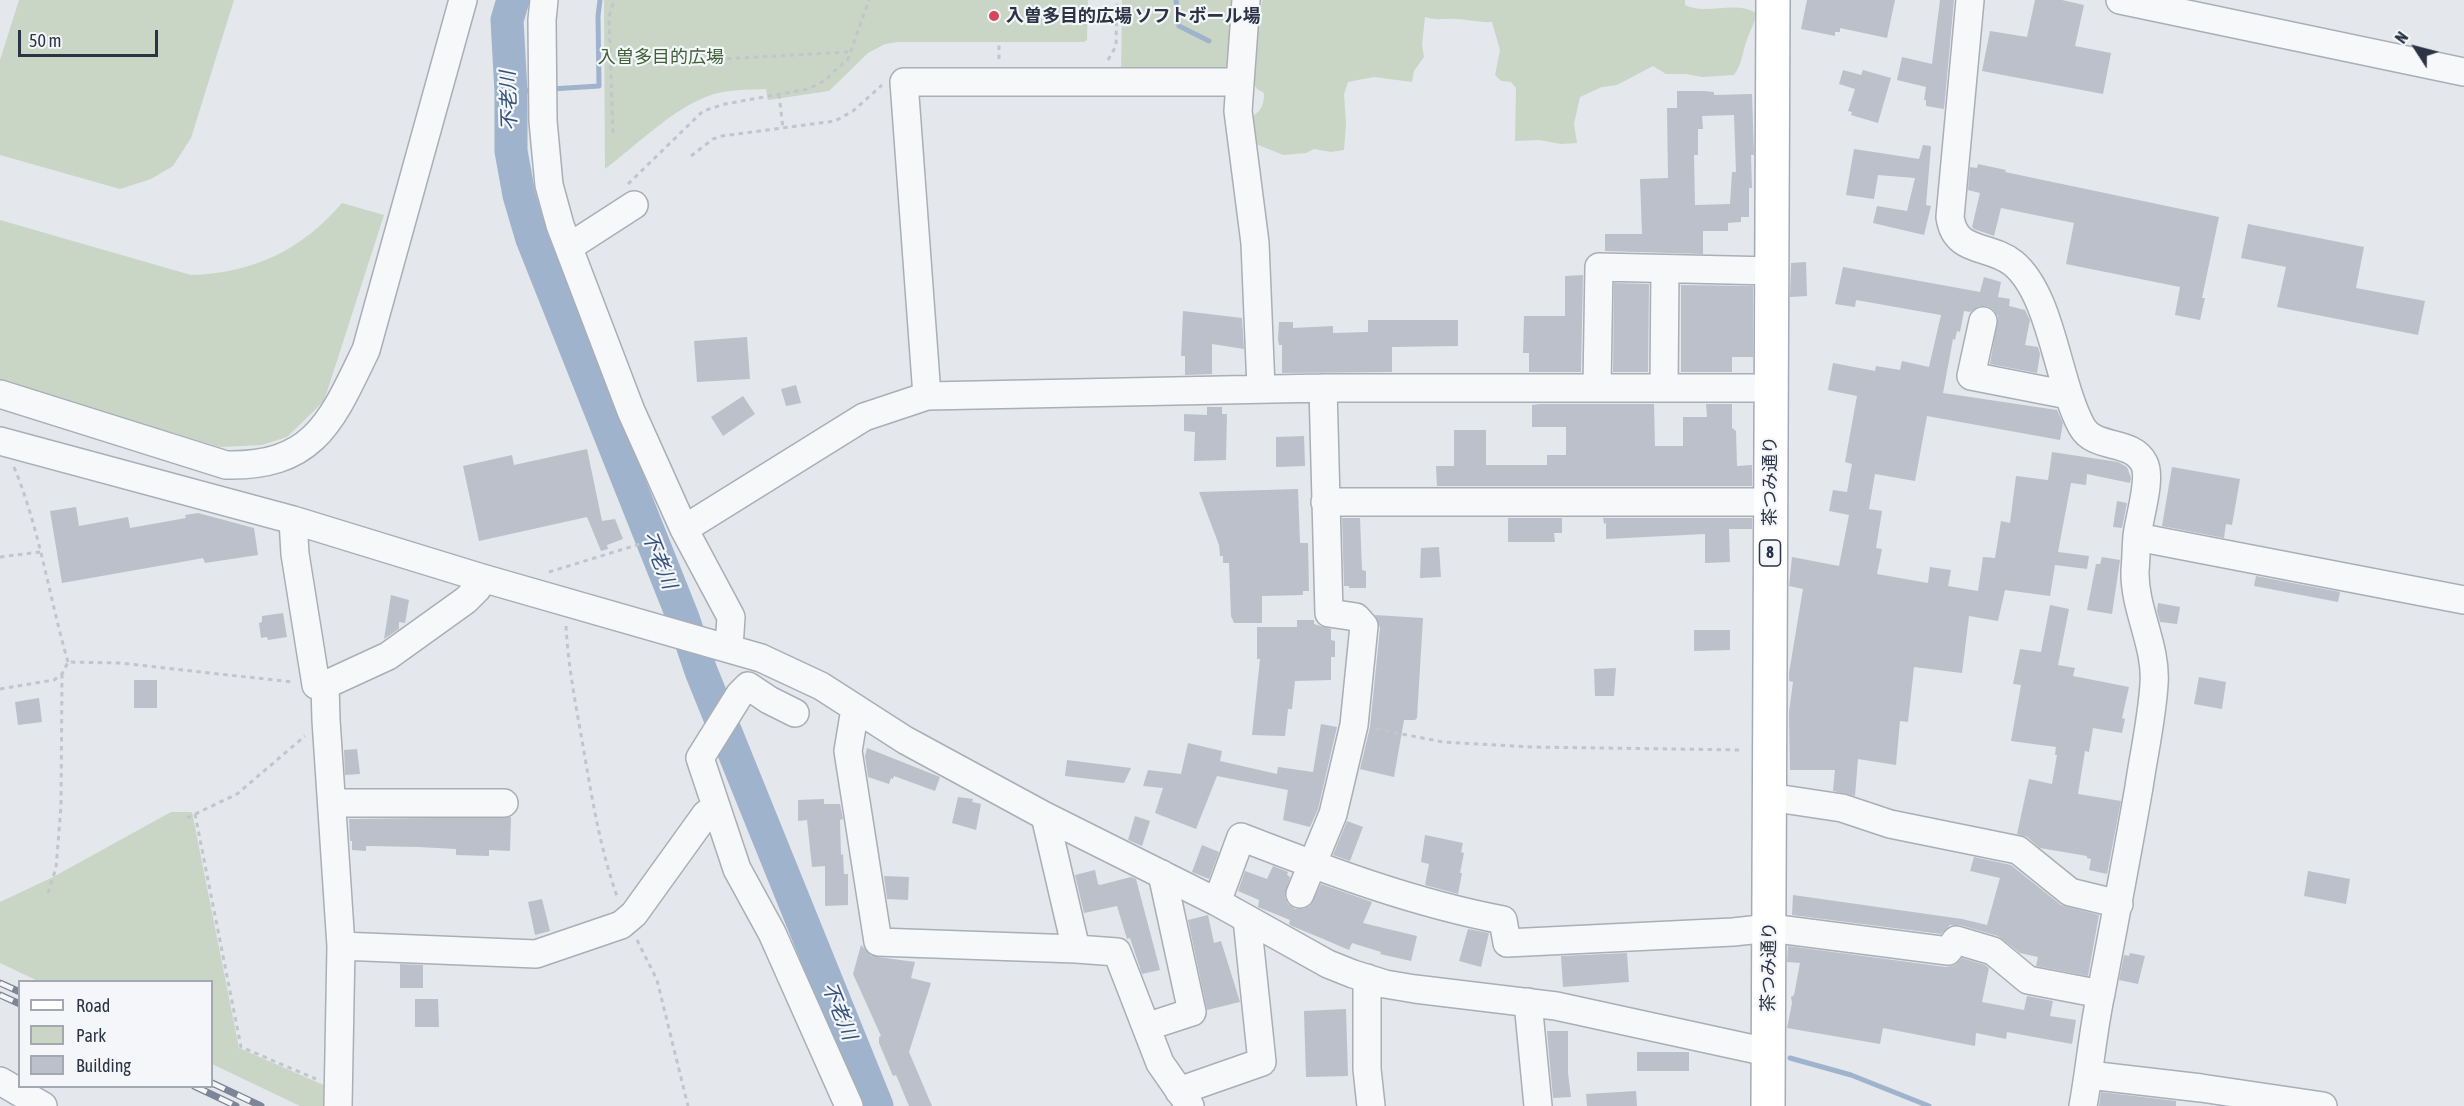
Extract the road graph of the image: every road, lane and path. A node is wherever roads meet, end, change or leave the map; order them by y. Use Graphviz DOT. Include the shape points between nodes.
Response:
graph roads {
  1 [pos="463,0"];
  2 [pos="544,0"];
  3 [pos="614,0"];
  4 [pos="869,0"];
  5 [pos="1246,0"];
  6 [pos="1773,0"];
  7 [pos="1970,0"];
  8 [pos="2120,0"];
  9 [pos="999,43"];
  10 [pos="850,52"];
  11 [pos="999,61"];
  12 [pos="610,65"];
  13 [pos="2464,72"];
  14 [pos="1239,82"];
  15 [pos="779,94"];
  16 [pos="783,129"];
  17 [pos="613,133"];
  18 [pos="629,196"];
  19 [pos="569,247"];
  20 [pos="1665,269"];
  21 [pos="1773,272"];
  22 [pos="1983,321"];
  23 [pos="1597,386"];
  24 [pos="1664,387"];
  25 [pos="1771,387"];
  26 [pos="1261,388"];
  27 [pos="1323,388"];
  28 [pos="0,394"];
  29 [pos="2068,395"];
  30 [pos="927,396"];
  31 [pos="3,442"];
  32 [pos="1325,502"];
  33 [pos="1770,502"];
  34 [pos="293,520"];
  35 [pos="678,531"];
  36 [pos="2137,537"];
  37 [pos="41,552"];
  38 [pos="0,557"];
  39 [pos="542,574"];
  40 [pos="482,578"];
  41 [pos="565,600"];
  42 [pos="2464,600"];
  43 [pos="416,611"];
  44 [pos="448,612"];
  45 [pos="722,645"];
  46 [pos="761,658"];
  47 [pos="68,662"];
  48 [pos="62,674"];
  49 [pos="321,685"];
  50 [pos="0,689"];
  51 [pos="744,690"];
  52 [pos="855,709"];
  53 [pos="795,713"];
  54 [pos="326,720"];
  55 [pos="1354,725"];
  56 [pos="1770,750"];
  57 [pos="1769,796"];
  58 [pos="332,803"];
  59 [pos="504,803"];
  60 [pos="195,814"];
  61 [pos="706,814"];
  62 [pos="1045,816"];
  63 [pos="186,818"];
  64 [pos="1312,865"];
  65 [pos="1162,874"];
  66 [pos="48,893"];
  67 [pos="1300,894"];
  68 [pos="1217,902"];
  69 [pos="2119,904"];
  70 [pos="1247,918"];
  71 [pos="626,921"];
  72 [pos="1770,928"];
  73 [pos="341,946"];
  74 [pos="1076,949"];
  75 [pos="1367,978"];
  76 [pos="2100,994"];
  77 [pos="1528,1002"];
  78 [pos="1146,1027"];
  79 [pos="1767,1052"];
  80 [pos="2089,1075"];
  81 [pos="0,1081"];
  82 [pos="338,1097"];
  83 [pos="1184,1099"];
  84 [pos="43,1106"];
  85 [pos="688,1106"];
  86 [pos="849,1106"];
  87 [pos="1371,1106"];
  88 [pos="1538,1106"];
  89 [pos="1768,1106"];
  90 [pos="2083,1106"];
  91 [pos="2323,1106"];
  1 -- 28 [label="street" via="366,350 322,431 299,449 273,461 226,465"];
  2 -- 19 [label="street" via="543,122 549,185"];
  3 -- 12 [label="path" via="609,17"];
  4 -- 10 [label="path"];
  5 -- 14 [label="street"];
  6 -- 21 [label="main road, 茶つみ通り / 8"];
  7 -- 29 [label="street" via="1951,228 1965,244 1996,254 2023,274 2039,301"];
  8 -- 13 [label="street"];
  9 -- 11 [label="path"];
  10 -- 12 [label="path"];
  10 -- 15 [label="path" via="848,59 824,81 808,89"];
  12 -- 17 [label="path"];
  14 -- 26 [label="street" via="1238,111 1255,243"];
  14 -- 30 [label="street" via="904,82"];
  15 -- 16 [label="path"];
  15 -- 18 [label="path" via="703,111"];
  18 -- 19 [label="street"];
  19 -- 35 [label="street"];
  20 -- 21 [label="street"];
  20 -- 23 [label="street" via="1599,267"];
  20 -- 24 [label="street"];
  21 -- 25 [label="main road, 茶つみ通り / 8"];
  22 -- 29 [label="street" via="1971,376"];
  23 -- 24 [label="street"];
  23 -- 27 [label="street"];
  24 -- 25 [label="street"];
  25 -- 33 [label="main road, 茶つみ通り / 8"];
  26 -- 27 [label="street"];
  26 -- 30 [label="street"];
  27 -- 32 [label="street"];
  29 -- 36 [label="street" via="2088,434 2142,459 2147,470"];
  30 -- 35 [label="street" via="864,417"];
  31 -- 34 [label="street"];
  31 -- 37 [label="path" via="24,491"];
  32 -- 33 [label="street"];
  32 -- 55 [label="street" via="1329,613 1356,616 1364,626"];
  33 -- 56 [label="main road, 茶つみ通り / 8"];
  34 -- 40 [label="street"];
  34 -- 49 [label="street"];
  35 -- 39 [label="path"];
  35 -- 45 [label="street" via="731,617"];
  36 -- 42 [label="street"];
  36 -- 69 [label="street" via="2135,580 2154,681"];
  37 -- 38 [label="path"];
  37 -- 47 [label="path"];
  40 -- 41 [label="street"];
  40 -- 44 [label="street" via="477,589"];
  41 -- 45 [label="street"];
  41 -- 71 [label="path" via="566,638 603,858"];
  43 -- 44 [label="street" via="437,608"];
  44 -- 49 [label="street" via="388,656"];
  45 -- 46 [label="street"];
  46 -- 51 [label="street"];
  46 -- 52 [label="street" via="820,686"];
  47 -- 48 [label="path"];
  47 -- 49 [label="path" via="120,663"];
  48 -- 50 [label="path" via="48,683"];
  48 -- 66 [label="path" via="61,806 56,867"];
  49 -- 54 [label="street"];
  51 -- 53 [label="street"];
  51 -- 86 [label="street" via="700,758 737,869 772,933"];
  52 -- 62 [label="street"];
  52 -- 74 [label="street" via="848,751 878,942"];
  54 -- 58 [label="street"];
  54 -- 60 [label="path" via="237,794"];
  55 -- 56 [label="path" via="1443,742"];
  55 -- 64 [label="street" via="1333,814"];
  56 -- 57 [label="main road, 茶つみ通り / 8"];
  57 -- 69 [label="street" via="1842,808 1890,824 2018,850 2070,892"];
  57 -- 72 [label="main road, 茶つみ通り / 8"];
  58 -- 59 [label="street"];
  58 -- 73 [label="street"];
  60 -- 63 [label="path"];
  60 -- 82 [label="path" via="241,1047"];
  61 -- 71 [label="street"];
  62 -- 65 [label="street"];
  62 -- 74 [label="street"];
  64 -- 67 [label="street"];
  64 -- 68 [label="street" via="1241,837"];
  64 -- 72 [label="street" via="1382,889 1503,920 1507,943"];
  65 -- 68 [label="street"];
  65 -- 78 [label="street" via="1192,1012"];
  68 -- 70 [label="street"];
  69 -- 76 [label="street"];
  70 -- 75 [label="street" via="1329,964"];
  70 -- 83 [label="street" via="1262,1062"];
  71 -- 73 [label="street" via="536,954"];
  71 -- 85 [label="path" via="657,980"];
  72 -- 76 [label="street" via="1948,951 1956,940 1993,951 2028,980"];
  72 -- 79 [label="main road, 茶つみ通り / 8"];
  73 -- 82 [label="street"];
  74 -- 78 [label="street" via="1117,952"];
  75 -- 77 [label="street" via="1415,989"];
  75 -- 87 [label="street"];
  76 -- 80 [label="street"];
  77 -- 79 [label="street"];
  77 -- 88 [label="street"];
  78 -- 83 [label="street" via="1160,1063"];
  79 -- 89 [label="main road, 茶つみ通り / 8"];
  80 -- 90 [label="street"];
  80 -- 91 [label="street"];
  81 -- 84 [label="street"];
}
